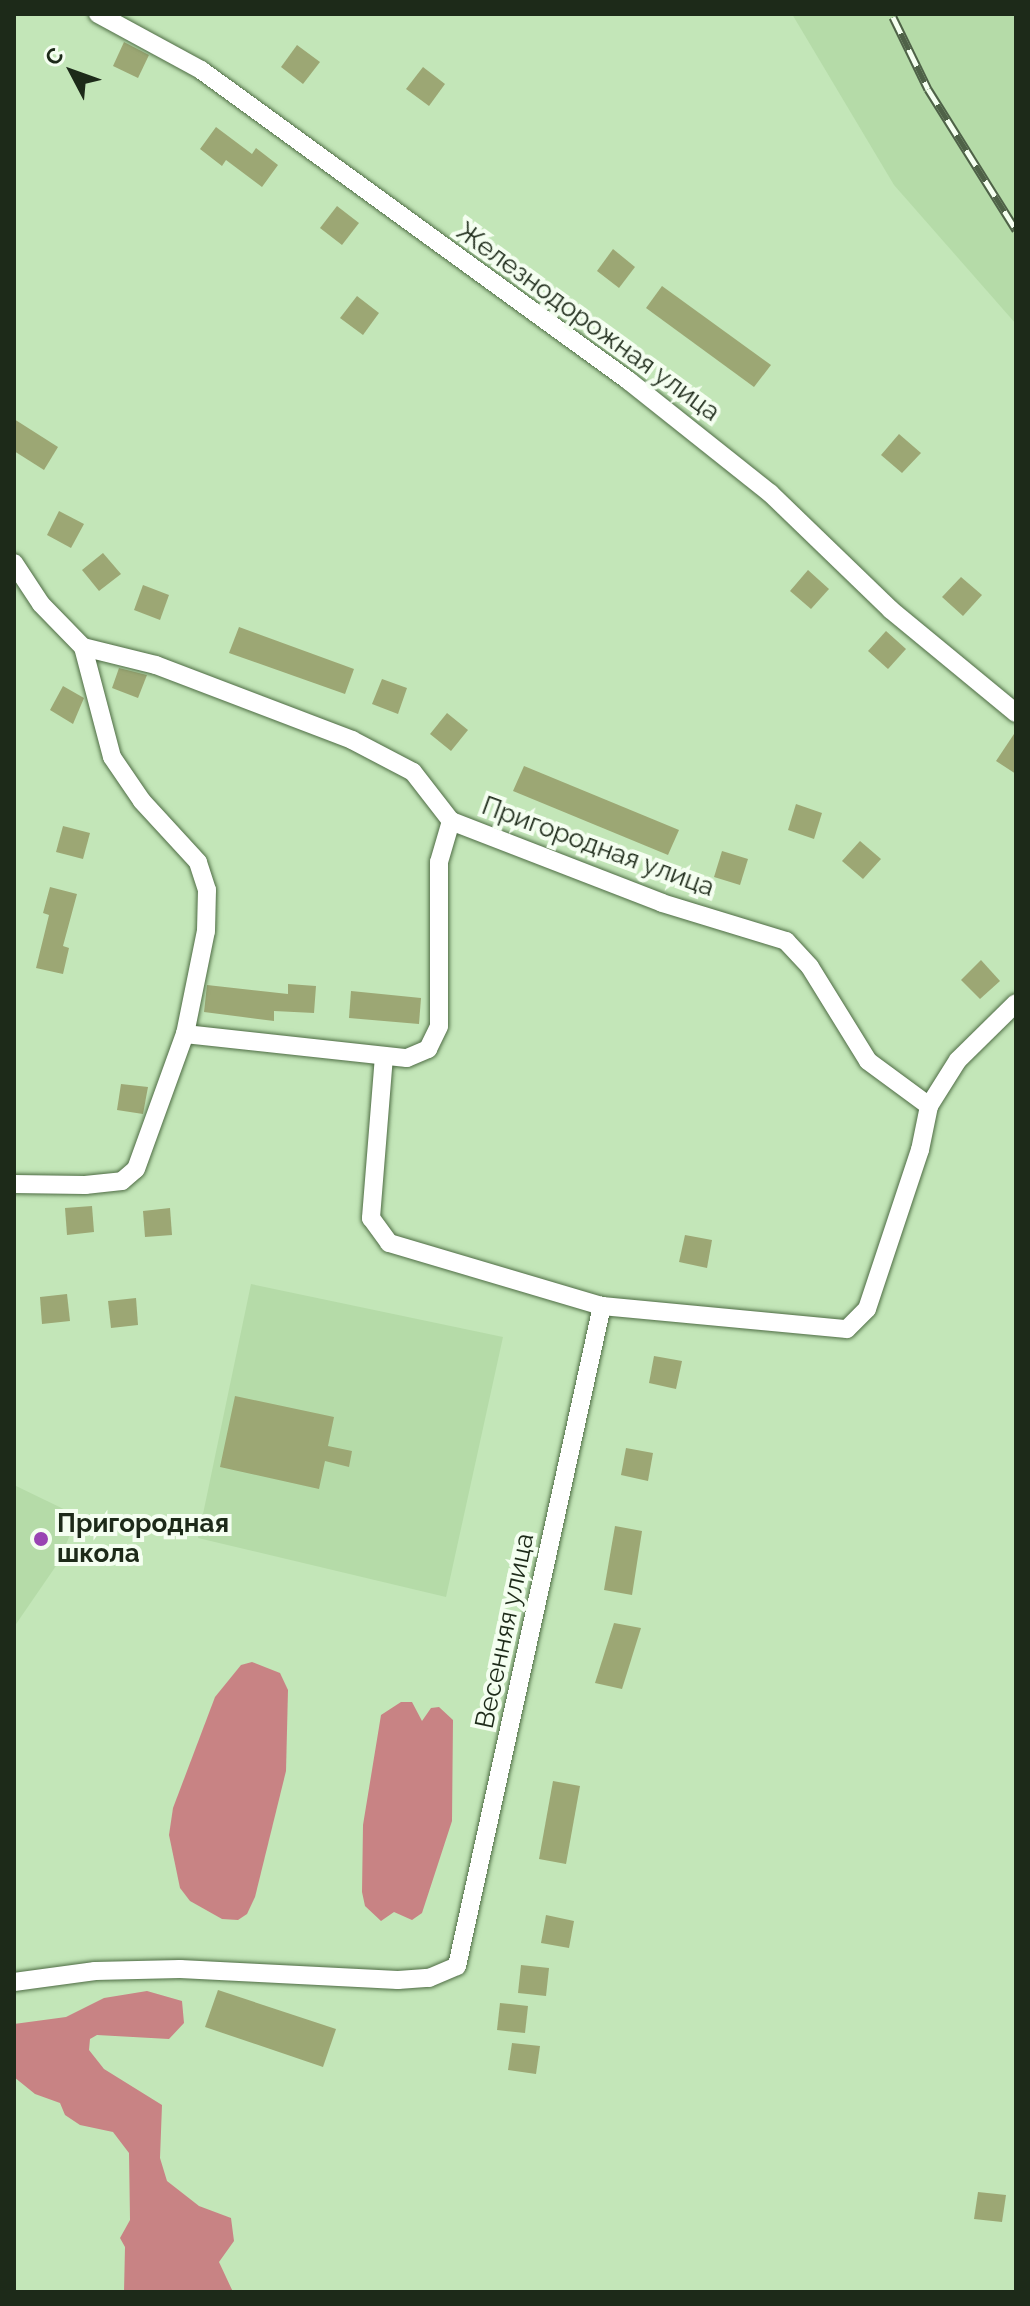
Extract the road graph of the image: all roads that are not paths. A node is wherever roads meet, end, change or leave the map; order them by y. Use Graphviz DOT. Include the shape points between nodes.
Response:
graph roads {
  1 [pos="98,14"];
  2 [pos="14,563"];
  3 [pos="83,647"];
  4 [pos="1016,713"];
  5 [pos="451,821"];
  6 [pos="1016,1003"];
  7 [pos="185,1034"];
  8 [pos="384,1056"];
  9 [pos="929,1106"];
  10 [pos="14,1184"];
  11 [pos="602,1306"];
  12 [pos="14,1982"];
  1 -- 4 [label="street, Железнодорожная улица" via="201,70 640,390 770,493 891,610"];
  2 -- 3 [label="street" via="41,604"];
  3 -- 5 [label="street, Пригородная улица" via="156,665 352,740 413,772"];
  3 -- 7 [label="street" via="112,757 142,801 198,862 207,890 206,931"];
  5 -- 8 [label="street" via="439,862 435,1040 419,1056"];
  5 -- 9 [label="street, Пригородная улица" via="662,903 786,941 810,967 836,1017 868,1061"];
  6 -- 9 [label="street" via="958,1060"];
  7 -- 8 [label="street"];
  7 -- 10 [label="street" via="136,1169 122,1181"];
  8 -- 11 [label="street" via="371,1218 378,1233 404,1251"];
  9 -- 11 [label="street" via="920,1150 871,1297 847,1329"];
  11 -- 12 [label="street, Весенняя улица" via="457,1966 429,1978 398,1980 207,1969 95,1971"];
}
